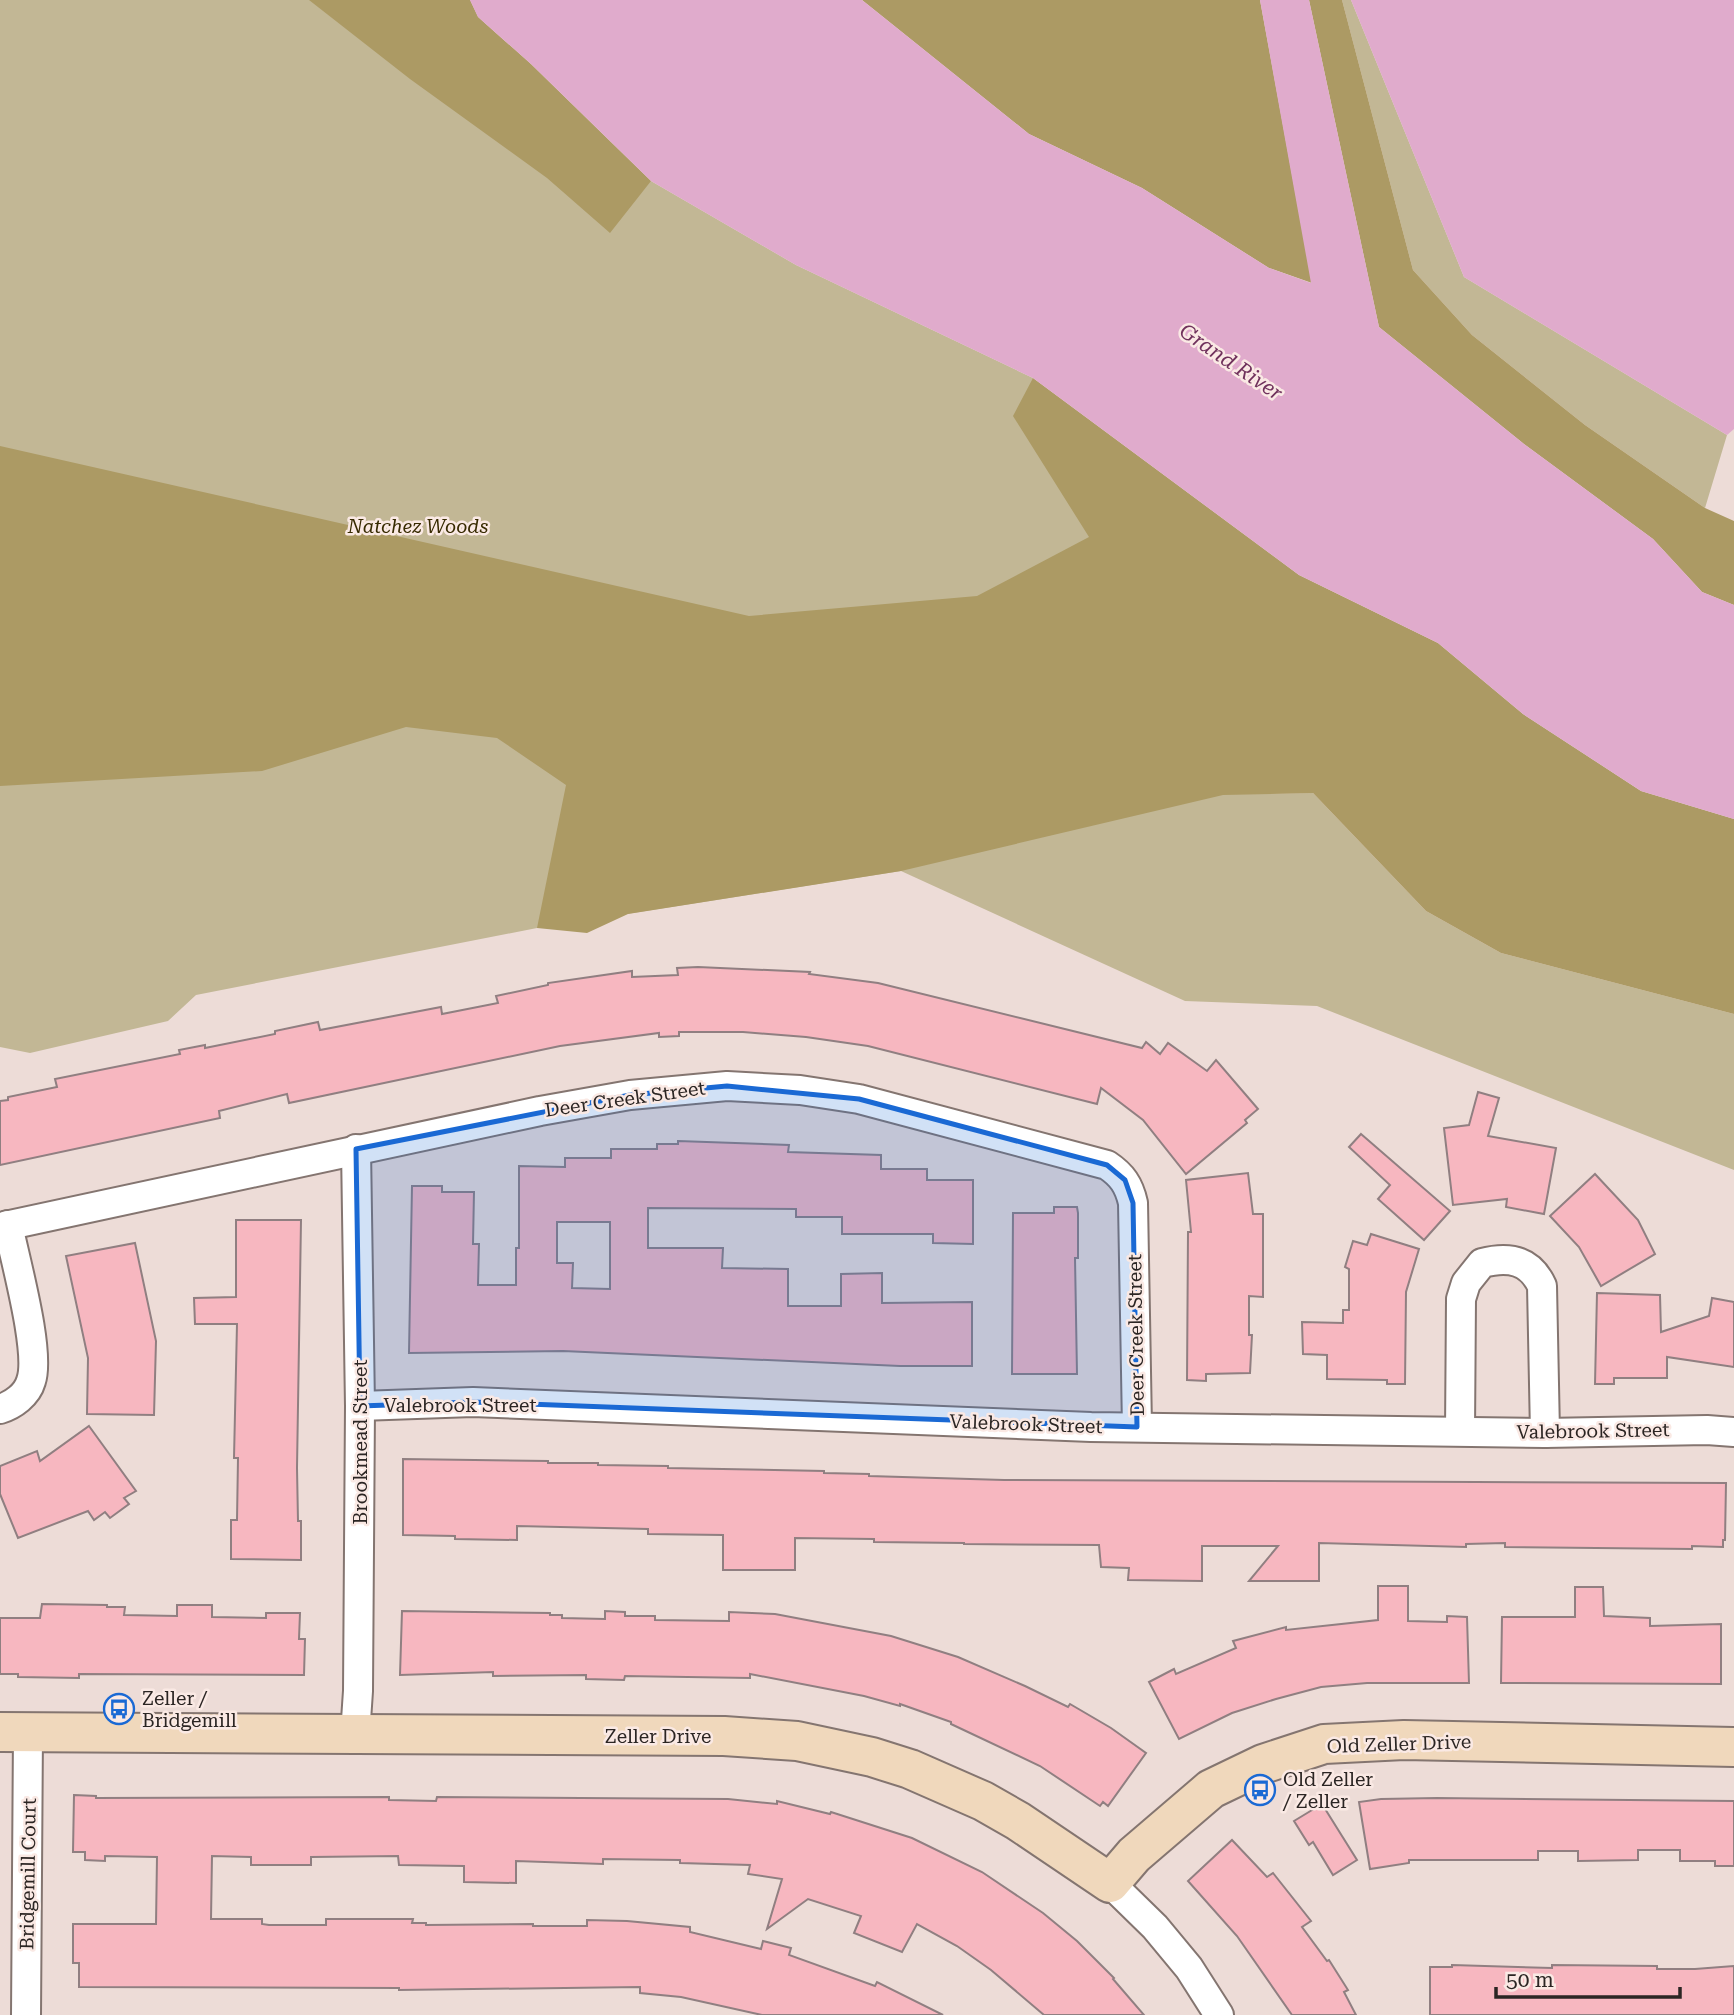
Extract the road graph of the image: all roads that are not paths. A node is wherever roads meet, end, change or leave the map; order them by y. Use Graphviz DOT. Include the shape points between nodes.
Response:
graph roads {
  1 [pos="356,1149"];
  2 [pos="4,1226"];
  3 [pos="360,1406"];
  4 [pos="0,1409"];
  5 [pos="1137,1427"];
  6 [pos="1460,1430"];
  7 [pos="1734,1432"];
  8 [pos="1545,1433"];
  9 [pos="14,1732"];
  10 [pos="355,1735"];
  11 [pos="1734,1747"];
  12 [pos="1110,1883"];
  13 [pos="26,2015"];
  14 [pos="1219,2015"];
  1 -- 2 [label="street, Deer Creek Street"];
  1 -- 3 [label="street, Brookmead Street"];
  1 -- 5 [label="street, Deer Creek Street" via="631,1095 727,1086 859,1099 1107,1165 1125,1180 1133,1203"];
  2 -- 4 [label="street" via="35,1356 31,1382 19,1399"];
  3 -- 5 [label="street, Valebrook Street" via="473,1402"];
  3 -- 10 [label="street, Brookmead Street"];
  5 -- 6 [label="street, Valebrook Street"];
  6 -- 8 [label="street, Valebrook Street"];
  6 -- 8 [label="street" via="1461,1299 1466,1283 1482,1263 1507,1259 1528,1267 1542,1286"];
  7 -- 8 [label="street, Valebrook Street"];
  9 -- 10 [label="street, Zeller Drive"];
  9 -- 13 [label="street, Bridgemill Court"];
  10 -- 12 [label="street, Zeller Drive" via="724,1736 797,1741 872,1757 947,1784 1018,1821"];
  11 -- 12 [label="street, Old Zeller Drive" via="1404,1740 1324,1744 1264,1764 1211,1789 1134,1855"];
  12 -- 14 [label="street, Zeller Drive" via="1189,1968"];
}
